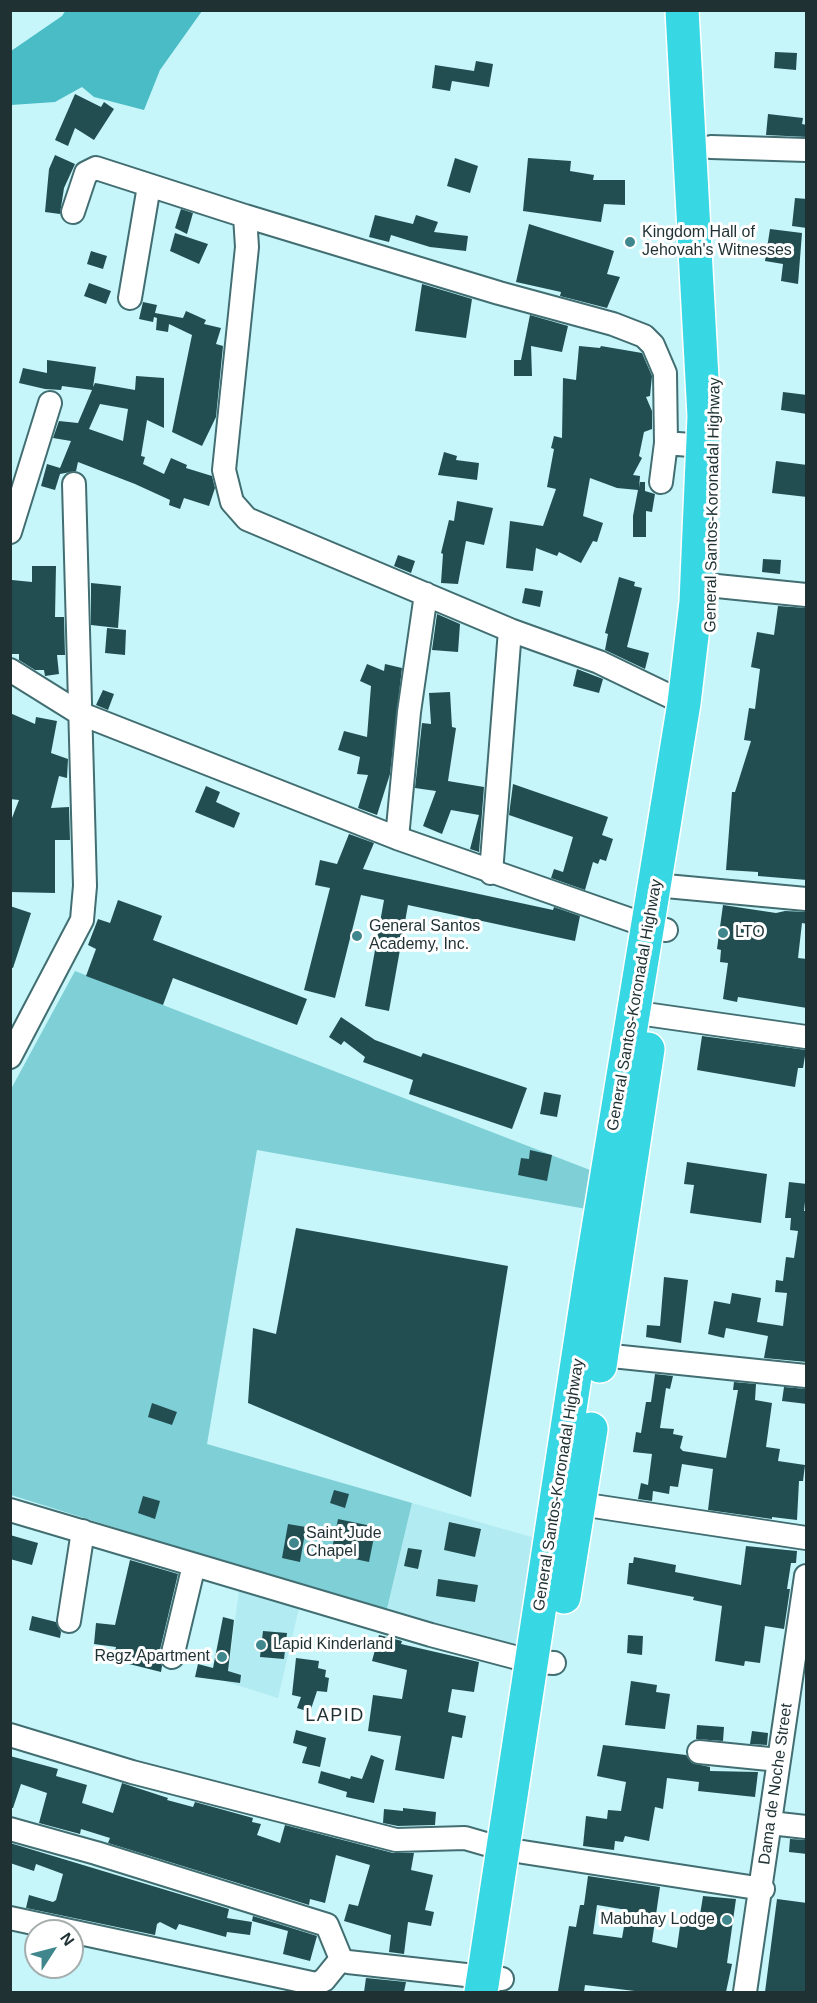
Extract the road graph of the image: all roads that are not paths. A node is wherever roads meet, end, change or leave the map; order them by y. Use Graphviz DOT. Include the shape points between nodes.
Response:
graph roads {
  1 [pos="682,10"];
  2 [pos="701,10"];
  3 [pos="711,147"];
  4 [pos="807,150"];
  5 [pos="149,186"];
  6 [pos="73,212"];
  7 [pos="245,216"];
  8 [pos="130,298"];
  9 [pos="50,403"];
  10 [pos="666,443"];
  11 [pos="702,446"];
  12 [pos="660,482"];
  13 [pos="74,484"];
  14 [pos="10,532"];
  15 [pos="705,584"];
  16 [pos="426,594"];
  17 [pos="807,596"];
  18 [pos="510,630"];
  19 [pos="10,670"];
  20 [pos="684,703"];
  21 [pos="79,714"];
  22 [pos="397,838"];
  23 [pos="491,873"];
  24 [pos="664,885"];
  25 [pos="807,899"];
  26 [pos="657,928"];
  27 [pos="652,1015"];
  28 [pos="807,1037"];
  29 [pos="10,1057"];
  30 [pos="602,1355"];
  31 [pos="807,1376"];
  32 [pos="580,1504"];
  33 [pos="10,1510"];
  34 [pos="83,1531"];
  35 [pos="807,1538"];
  36 [pos="194,1565"];
  37 [pos="807,1576"];
  38 [pos="69,1621"];
  39 [pos="172,1657"];
  40 [pos="544,1663"];
  41 [pos="10,1735"];
  42 [pos="699,1752"];
  43 [pos="779,1760"];
  44 [pos="770,1824"];
  45 [pos="807,1827"];
  46 [pos="10,1829"];
  47 [pos="513,1850"];
  48 [pos="763,1889"];
  49 [pos="10,1918"];
  50 [pos="341,1959"];
  51 [pos="492,1985"];
  52 [pos="746,1992"];
  1 -- 11 [label="highway, General Santos-Koronadal Highway" via="704,416"];
  2 -- 3 [label="highway, General Santos-Koronadal Highway"];
  3 -- 4 [label="street"];
  3 -- 15 [label="highway, General Santos-Koronadal Highway" via="718,414"];
  5 -- 6 [label="street" via="92,168 86,173"];
  5 -- 7 [label="street"];
  5 -- 8 [label="street"];
  7 -- 10 [label="street" via="645,336 665,373"];
  7 -- 16 [label="street" via="247,247 224,470 231,502 247,519"];
  9 -- 14 [label="street"];
  10 -- 11 [label="street"];
  10 -- 12 [label="street"];
  11 -- 15 [label="highway, General Santos-Koronadal Highway"];
  13 -- 21 [label="street"];
  15 -- 17 [label="street"];
  15 -- 20 [label="highway, General Santos-Koronadal Highway"];
  15 -- 24 [label="highway, General Santos-Koronadal Highway" via="711,643"];
  16 -- 18 [label="street"];
  16 -- 22 [label="street"];
  18 -- 20 [label="street" via="599,662"];
  18 -- 23 [label="street"];
  19 -- 21 [label="street"];
  20 -- 24 [label="highway, General Santos-Koronadal Highway"];
  21 -- 22 [label="street"];
  21 -- 29 [label="street" via="82,920"];
  22 -- 23 [label="street"];
  23 -- 26 [label="street"];
  24 -- 25 [label="street"];
  24 -- 26 [label="highway, General Santos-Koronadal Highway"];
  26 -- 27 [label="highway, General Santos-Koronadal Highway"];
  26 -- 40 [label="highway, General Santos-Koronadal Highway" via="590,1278"];
  27 -- 28 [label="street"];
  27 -- 30 [label="highway, General Santos-Koronadal Highway"];
  30 -- 31 [label="street"];
  30 -- 32 [label="highway, General Santos-Koronadal Highway"];
  32 -- 35 [label="street"];
  32 -- 40 [label="highway, General Santos-Koronadal Highway"];
  33 -- 34 [label="street"];
  34 -- 36 [label="street"];
  34 -- 38 [label="street"];
  36 -- 39 [label="street"];
  36 -- 40 [label="street"];
  37 -- 43 [label="street, Dama de Noche Street"];
  40 -- 47 [label="highway, General Santos-Koronadal Highway"];
  41 -- 47 [label="street" via="132,1772 396,1840 459,1837"];
  42 -- 43 [label="street"];
  43 -- 44 [label="street, Dama de Noche Street"];
  44 -- 45 [label="street"];
  44 -- 48 [label="street, Dama de Noche Street"];
  46 -- 50 [label="street" via="327,1925"];
  47 -- 48 [label="street"];
  47 -- 51 [label="highway, General Santos-Koronadal Highway"];
  48 -- 52 [label="street, Dama de Noche Street"];
  49 -- 50 [label="street" via="316,1984"];
  50 -- 51 [label="street"];
}
